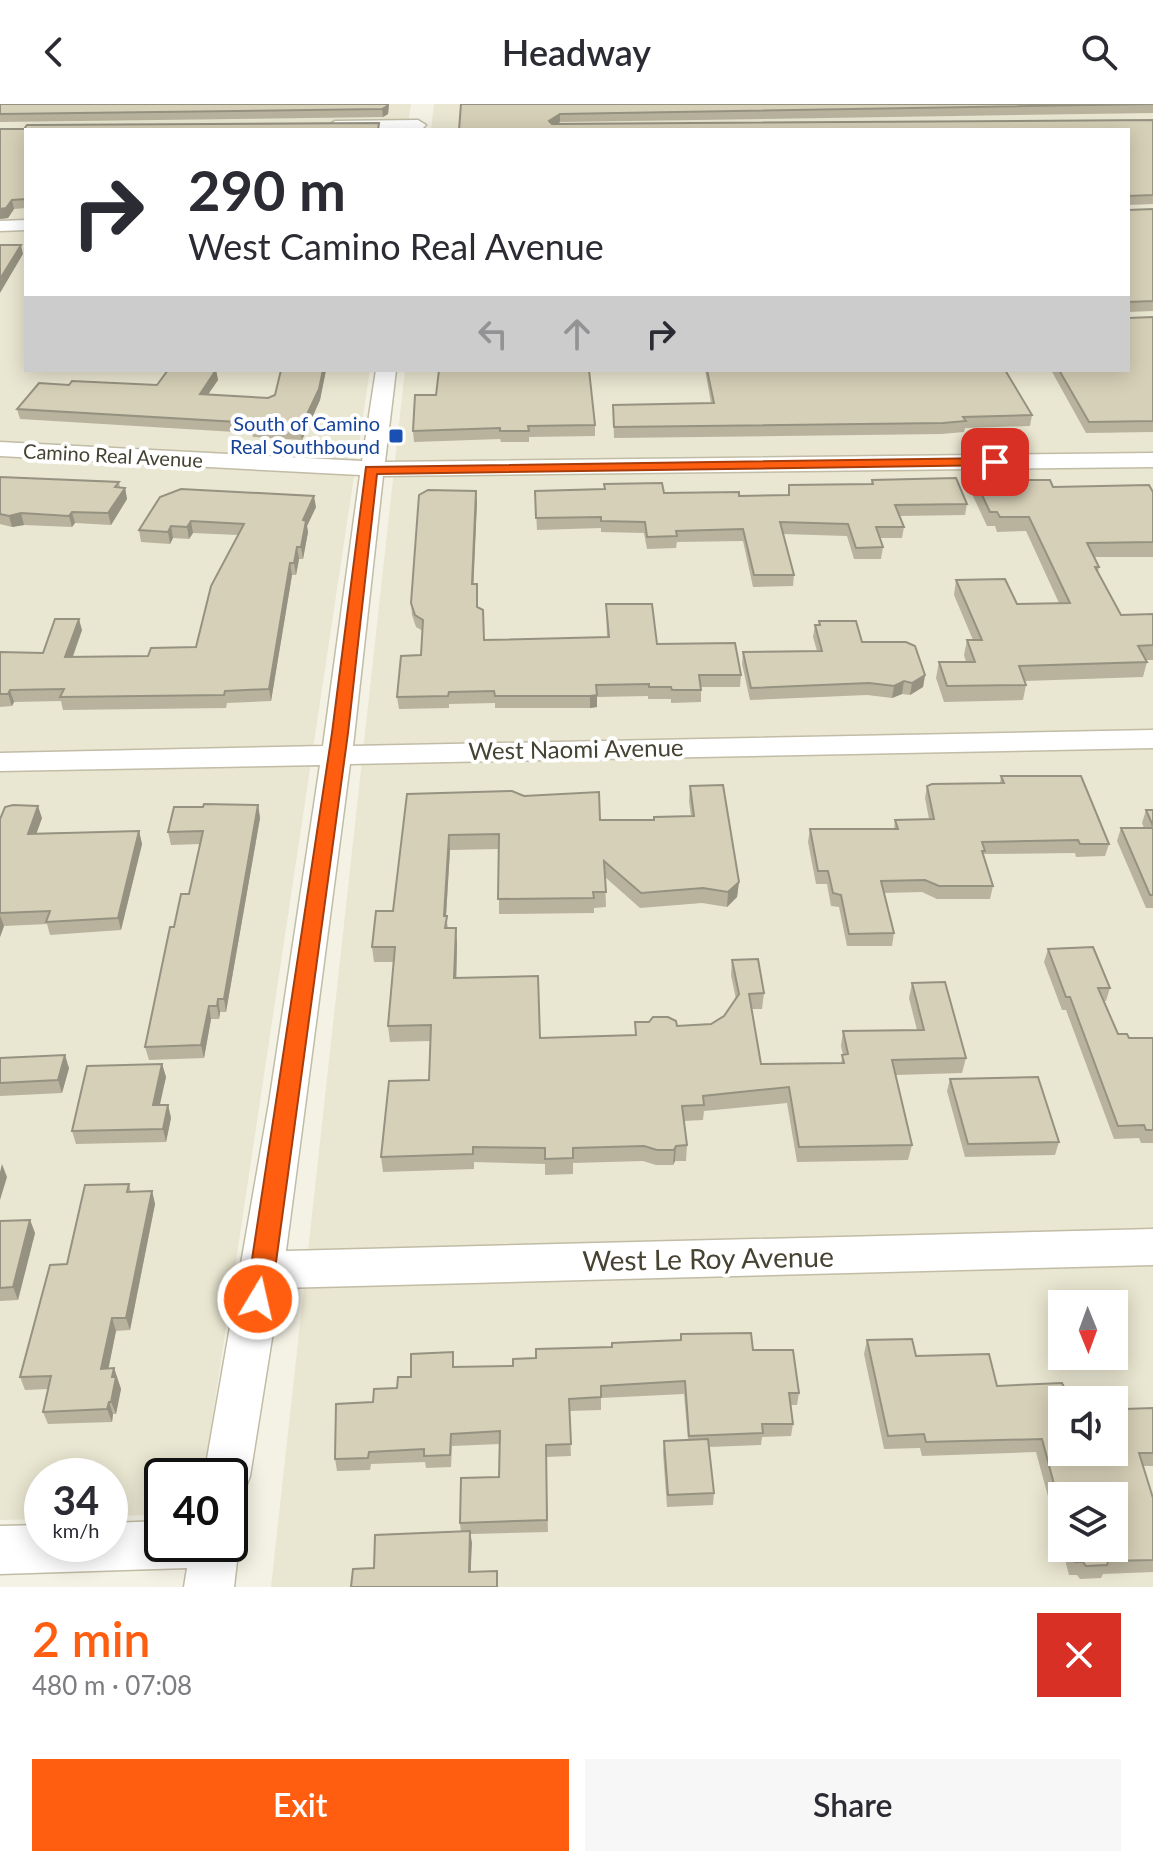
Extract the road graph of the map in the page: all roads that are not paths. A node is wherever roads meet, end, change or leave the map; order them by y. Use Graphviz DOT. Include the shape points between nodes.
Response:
graph roads {
  1 [pos="421,104"];
  2 [pos="318,126"];
  3 [pos="417,128"];
  4 [pos="24,225"];
  5 [pos="0,226"];
  6 [pos="386,372"];
  7 [pos="0,449"];
  8 [pos="1153,460"];
  9 [pos="370,470"];
  10 [pos="1153,739"];
  11 [pos="336,756"];
  12 [pos="0,762"];
  13 [pos="1153,1247"];
  14 [pos="264,1270"];
  15 [pos="230,1458"];
  16 [pos="144,1546"];
  17 [pos="0,1550"];
  18 [pos="212,1562"];
  19 [pos="209,1587"];
  1 -- 3 [label="street"];
  2 -- 3 [label="street"];
  4 -- 5 [label="street"];
  6 -- 9 [label="street"];
  7 -- 9 [label="street, Camino Real Avenue"];
  8 -- 9 [label="street, Camino Real Avenue"];
  9 -- 11 [label="street"];
  10 -- 11 [label="street, West Naomi Avenue"];
  11 -- 12 [label="street, West Naomi Avenue"];
  11 -- 14 [label="street"];
  13 -- 14 [label="street, West Le Roy Avenue"];
  14 -- 15 [label="street"];
  16 -- 17 [label="street"];
  18 -- 19 [label="street"];
}
